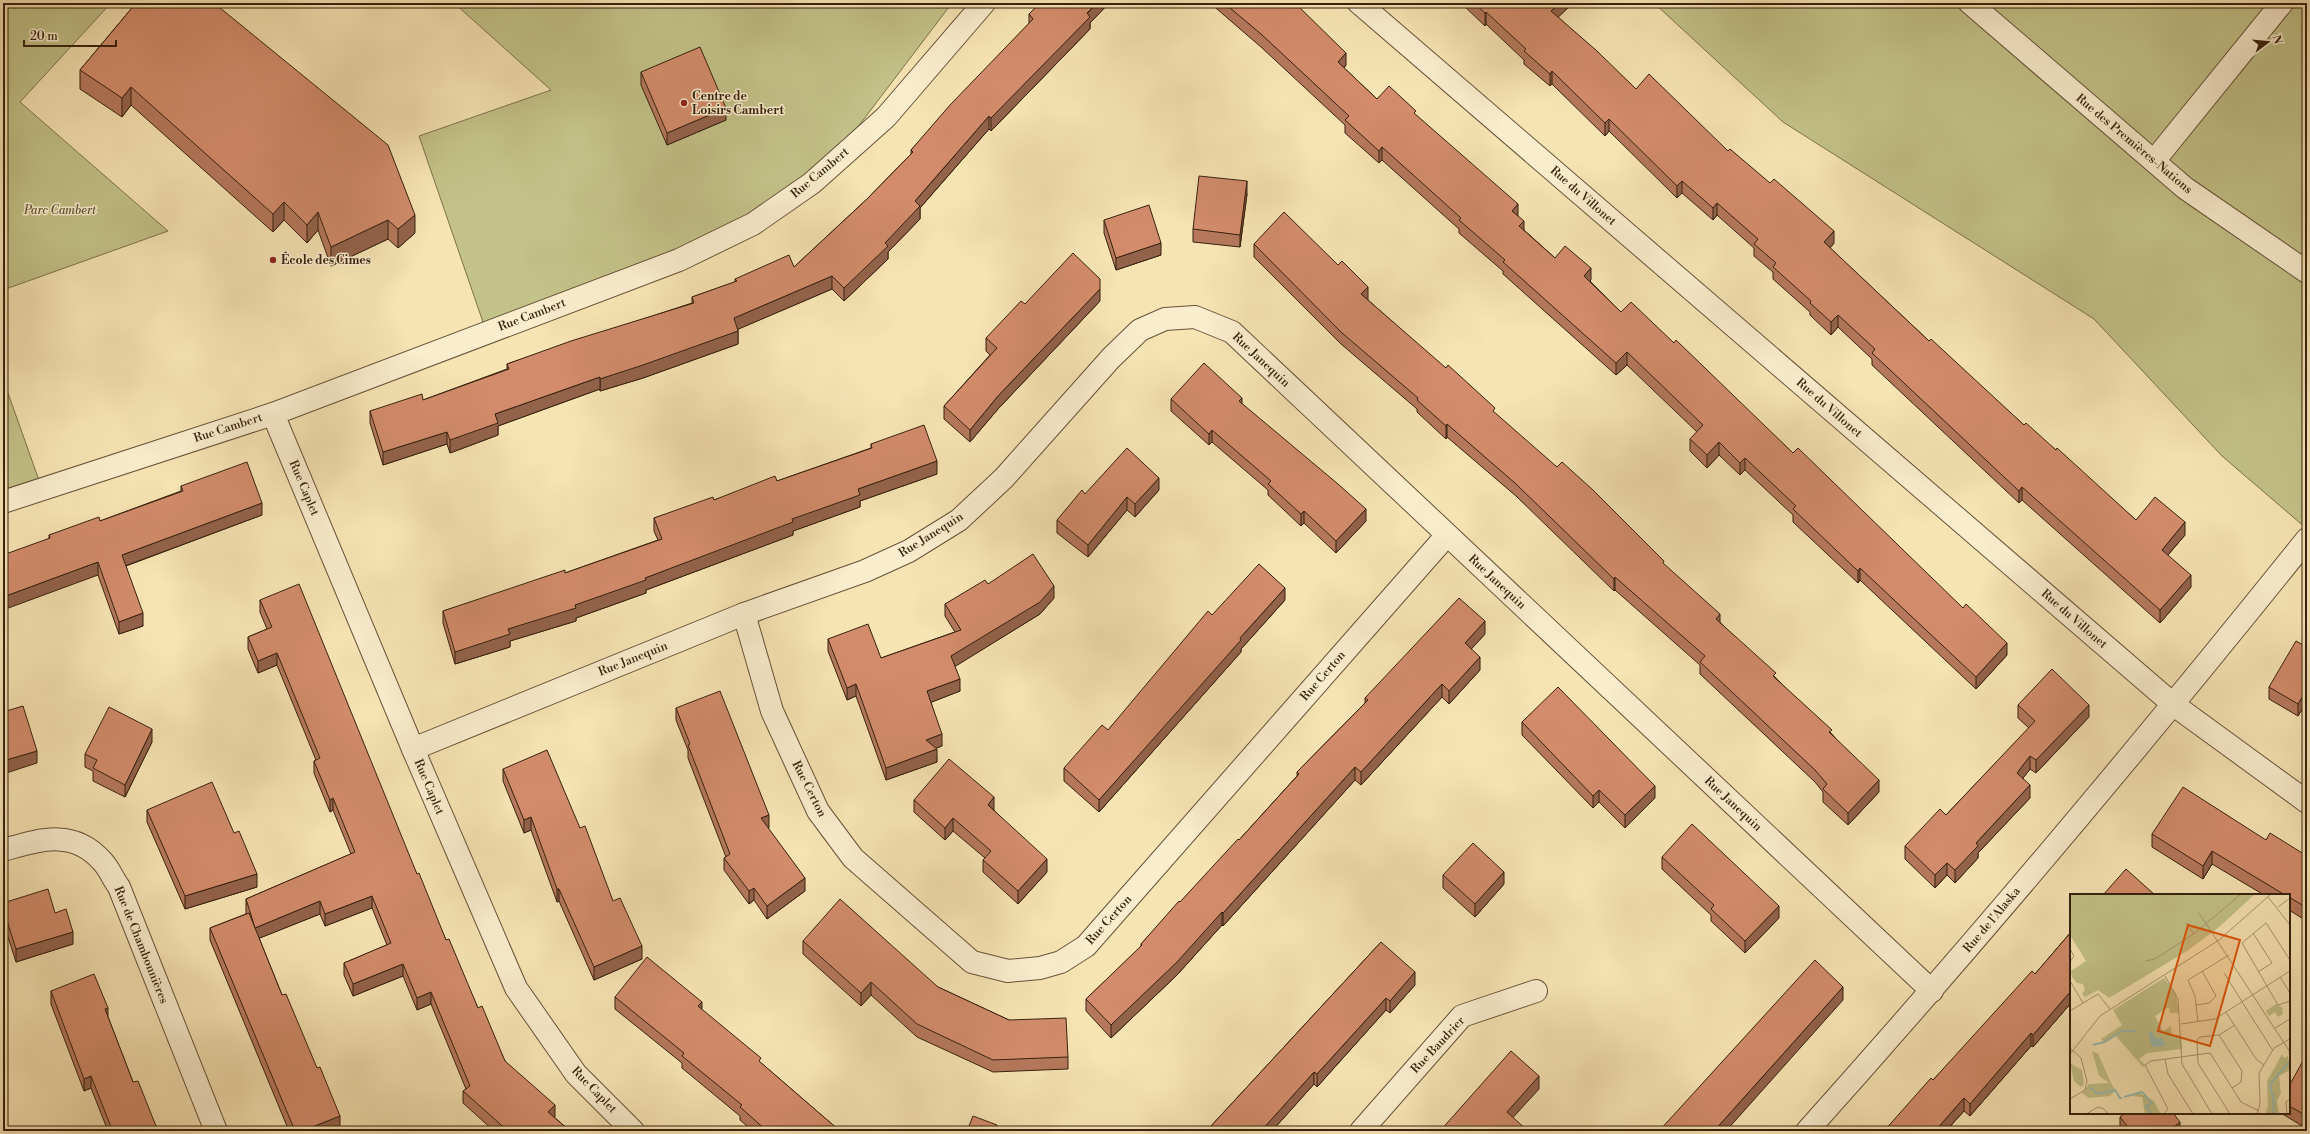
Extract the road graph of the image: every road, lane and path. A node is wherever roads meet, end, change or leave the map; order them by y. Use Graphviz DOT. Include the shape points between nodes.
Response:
graph roads {
  1 [pos="984,3"];
  2 [pos="1359,3"];
  3 [pos="1970,3"];
  4 [pos="2282,3"];
  5 [pos="2154,161"];
  6 [pos="2307,272"];
  7 [pos="273,414"];
  8 [pos="3,502"];
  9 [pos="1447,535"];
  10 [pos="2307,539"];
  11 [pos="744,614"];
  12 [pos="2174,705"];
  13 [pos="413,749"];
  14 [pos="2307,802"];
  15 [pos="3,850"];
  16 [pos="1932,991"];
  17 [pos="1536,992"];
  18 [pos="216,1131"];
  19 [pos="633,1131"];
  20 [pos="1362,1131"];
  21 [pos="1807,1131"];
  1 -- 7 [label="street, Rue Cambert" via="886,117 812,183 753,224 679,260"];
  2 -- 12 [label="street, Rue du Villonet"];
  3 -- 5 [label="street, Rue des Premières-Nations"];
  4 -- 5 [label="street"];
  5 -- 6 [label="street, Rue des Premières-Nations" via="2185,188"];
  7 -- 8 [label="street, Rue Cambert"];
  7 -- 13 [label="street, Rue Caplet"];
  9 -- 11 [label="street, Rue Janequin" via="1232,332 1194,316 1165,318 1140,330 1111,358 1004,478 959,520 909,551 864,571"];
  9 -- 11 [label="street, Rue Certon" via="1086,946 1062,962 1040,968 1008,971 972,962 853,858 818,811 772,711"];
  9 -- 16 [label="street, Rue Janequin"];
  10 -- 12 [label="street, Rue de l'Alaska"];
  11 -- 13 [label="street, Rue Janequin"];
  12 -- 14 [label="street, Rue du Villonet"];
  12 -- 16 [label="street, Rue de l'Alaska"];
  13 -- 19 [label="street, Rue Caplet" via="516,988 576,1074"];
  15 -- 18 [label="street, Rue de Chambonnières" via="42,839 66,839 85,846 102,861 118,887"];
  16 -- 21 [label="street, Rue de l'Alaska"];
  17 -- 20 [label="street, Rue Baudrier" via="1462,1016"];
}
